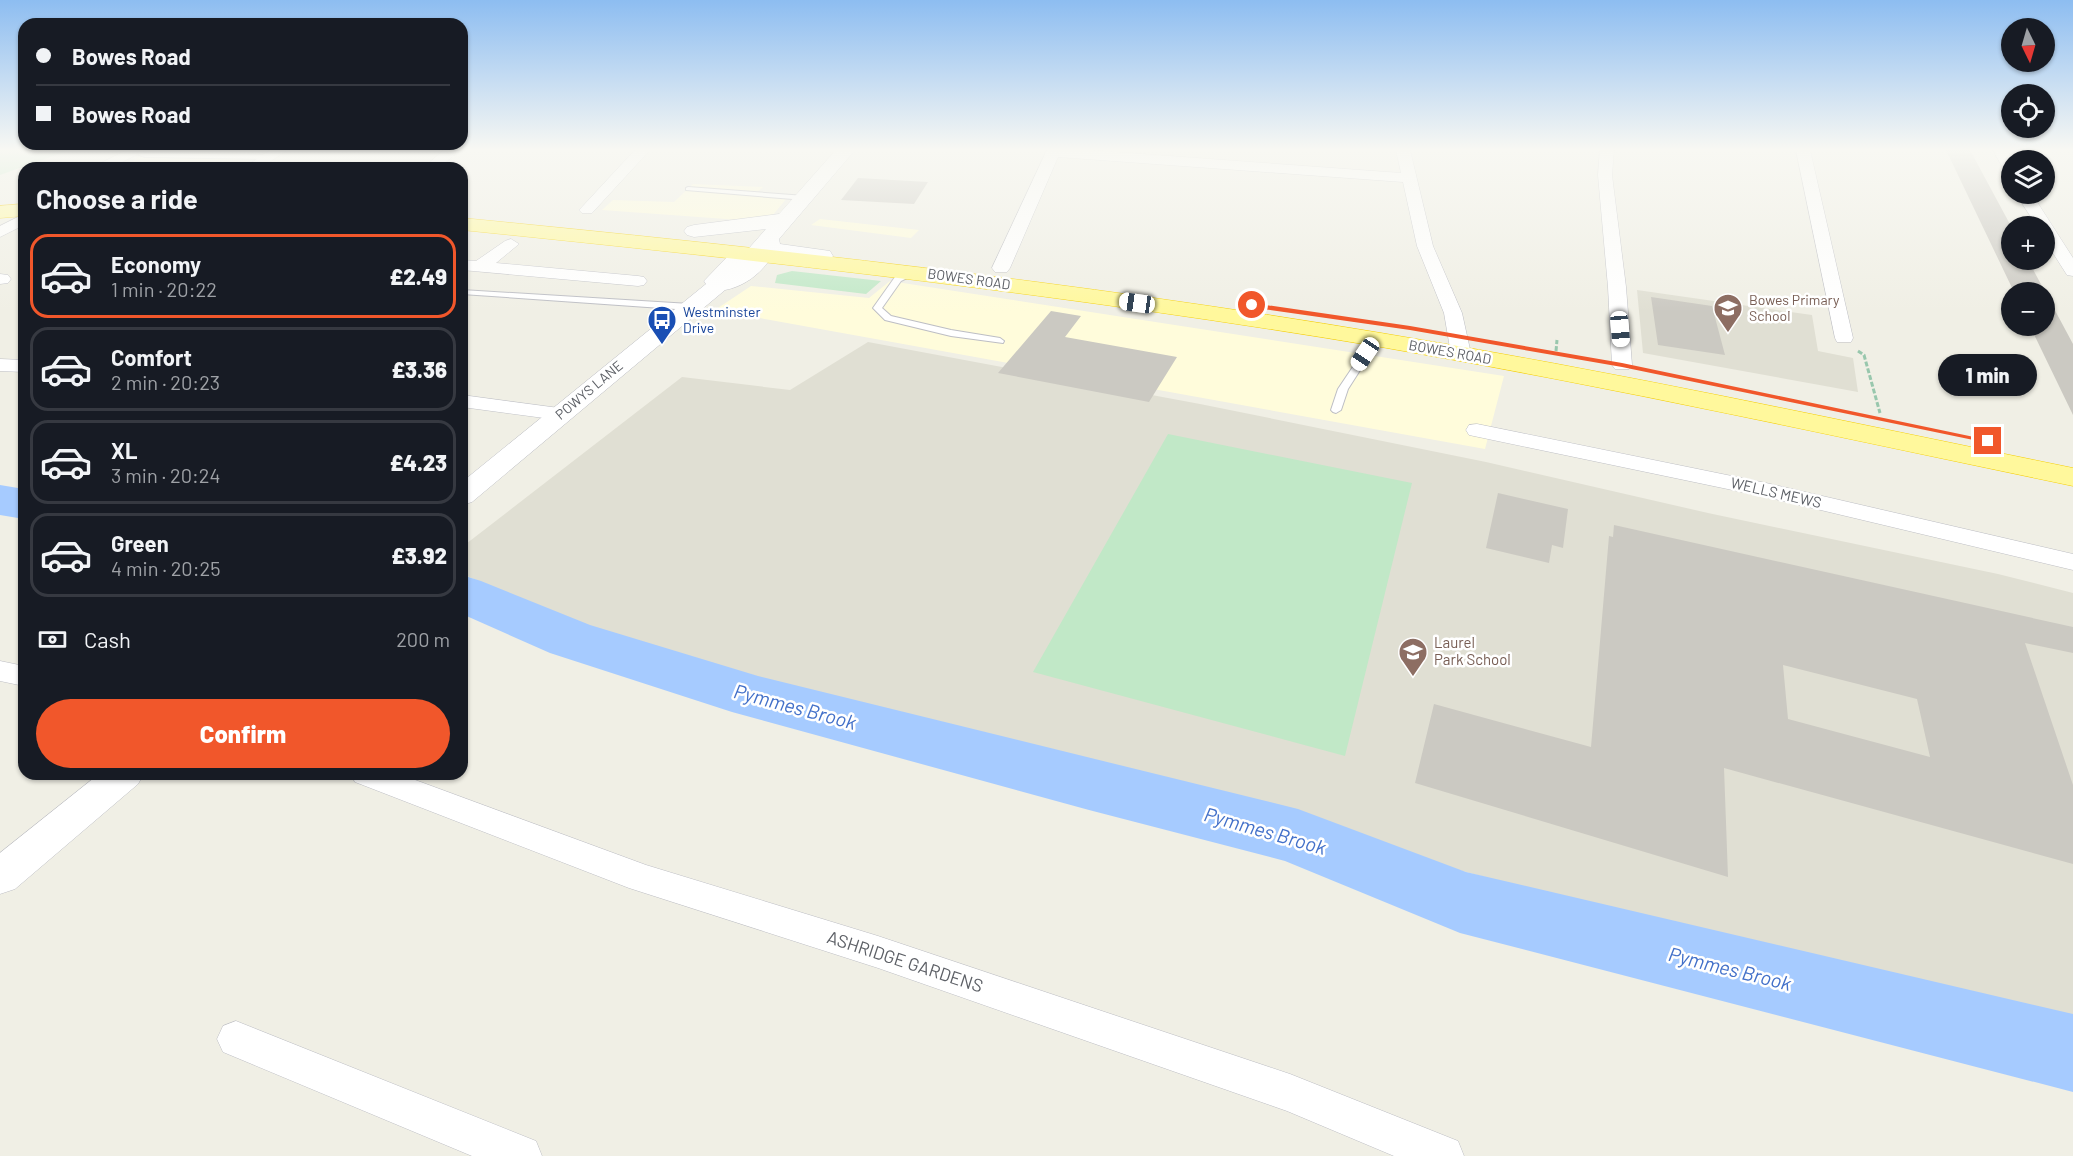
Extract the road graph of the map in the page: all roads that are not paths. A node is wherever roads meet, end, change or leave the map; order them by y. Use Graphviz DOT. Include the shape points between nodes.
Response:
graph roads {
  1 [pos="593,204"];
  2 [pos="800,204"];
  3 [pos="1030,204"];
  4 [pos="1415,204"];
  5 [pos="1608,204"];
  6 [pos="1815,204"];
  7 [pos="2030,204"];
  8 [pos="18,210"];
  9 [pos="468,210"];
  10 [pos="0,212"];
  11 [pos="583,215"];
  12 [pos="787,218"];
  13 [pos="18,222"];
  14 [pos="468,225"];
  15 [pos="694,231"];
  16 [pos="0,232"];
  17 [pos="512,244"];
  18 [pos="762,248"];
  19 [pos="470,266"];
  20 [pos="1001,268"];
  21 [pos="2073,271"];
  22 [pos="913,272"];
  23 [pos="638,281"];
  24 [pos="468,292"];
  25 [pos="690,306"];
  26 [pos="1844,338"];
  27 [pos="1376,339"];
  28 [pos="1000,341"];
  29 [pos="1459,345"];
  30 [pos="0,365"];
  31 [pos="1622,365"];
  32 [pos="18,366"];
  33 [pos="468,402"];
  34 [pos="1336,410"];
  35 [pos="559,414"];
  36 [pos="1477,430"];
  37 [pos="2073,458"];
  38 [pos="2073,477"];
  39 [pos="468,491"];
  40 [pos="2073,562"];
  41 [pos="0,671"];
  42 [pos="18,675"];
  43 [pos="118,780"];
  44 [pos="382,780"];
  45 [pos="0,877"];
  46 [pos="236,1039"];
  47 [pos="521,1156"];
  48 [pos="1443,1156"];
  1 -- 11 [label="street"];
  2 -- 12 [label="main road"];
  3 -- 20 [label="street"];
  4 -- 29 [label="street" via="1425,246 1453,313"];
  5 -- 31 [label="street"];
  6 -- 26 [label="street"];
  7 -- 21 [label="street"];
  8 -- 10 [label="highway"];
  9 -- 11 [label="highway"];
  11 -- 15 [label="highway"];
  12 -- 15 [label="main road" via="758,226"];
  12 -- 18 [label="main road"];
  13 -- 16 [label="street"];
  14 -- 18 [label="highway, BOWES ROAD"];
  15 -- 18 [label="highway"];
  17 -- 19 [label="street"];
  18 -- 20 [label="highway, BOWES ROAD"];
  18 -- 22 [label="highway, BOWES ROAD"];
  18 -- 25 [label="street, POWYS LANE" via="758,262 740,277 718,285"];
  19 -- 23 [label="street"];
  20 -- 29 [label="highway, BOWES ROAD"];
  22 -- 27 [label="highway, BOWES ROAD"];
  22 -- 28 [label="lane" via="898,279 877,308 888,318"];
  24 -- 25 [label="lane"];
  25 -- 35 [label="street, POWYS LANE"];
  27 -- 29 [label="highway, BOWES ROAD"];
  27 -- 34 [label="lane" via="1343,388"];
  29 -- 31 [label="highway, BOWES ROAD"];
  29 -- 38 [label="highway, BOWES ROAD"];
  30 -- 32 [label="street"];
  31 -- 37 [label="highway, BOWES ROAD"];
  33 -- 35 [label="street"];
  35 -- 39 [label="street, POWYS LANE"];
  36 -- 40 [label="street, WELLS MEWS" via="1766,490"];
  41 -- 42 [label="street"];
  43 -- 45 [label="street"];
  44 -- 48 [label="street, ASHRIDGE GARDENS" via="641,878 878,952 1290,1093"];
  46 -- 47 [label="street"];
}
